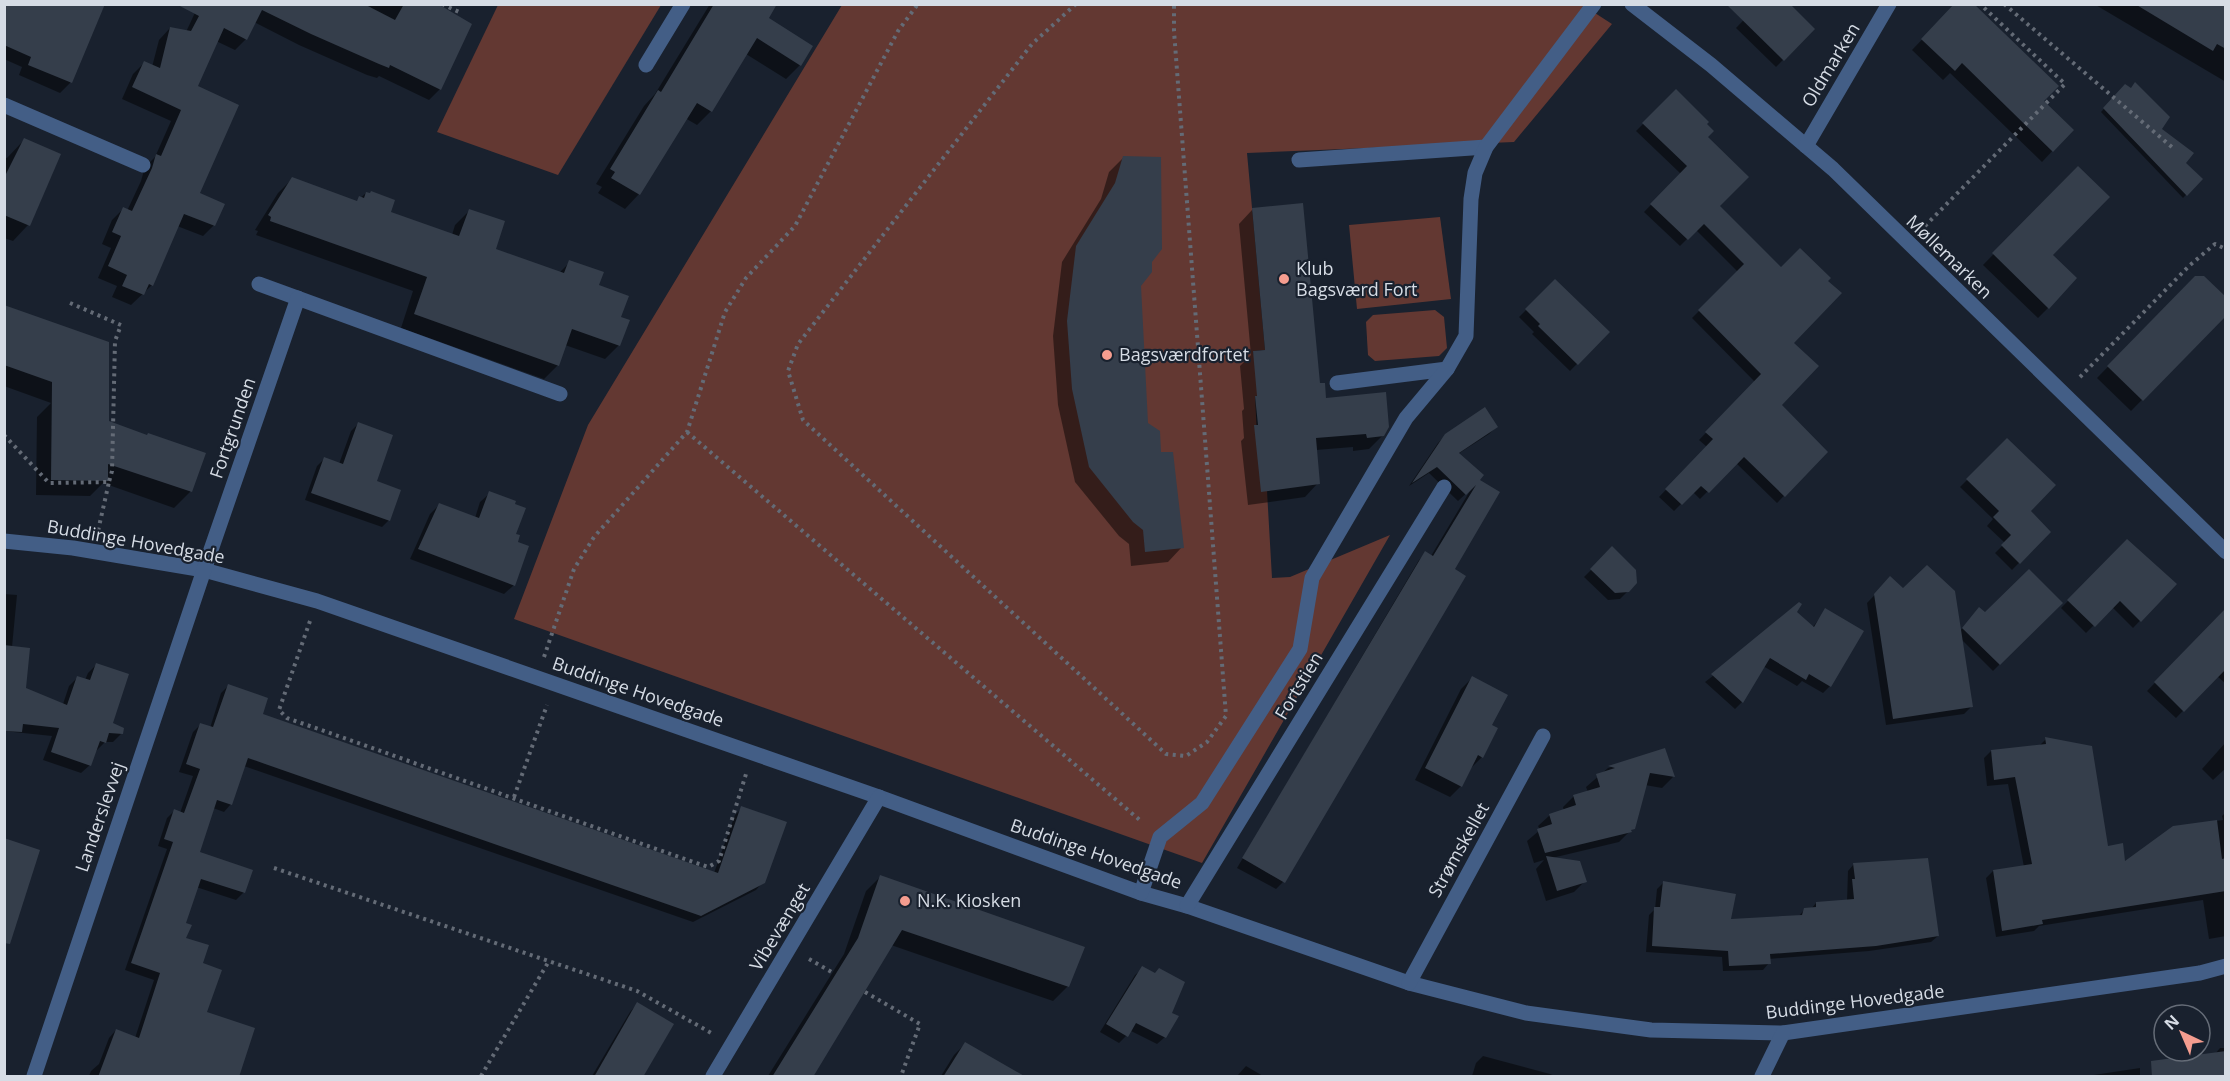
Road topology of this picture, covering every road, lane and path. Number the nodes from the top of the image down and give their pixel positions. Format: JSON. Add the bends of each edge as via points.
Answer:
{"nodes":[{"id":1,"x":442,"y":4,"type":"edge"},
{"id":2,"x":683,"y":4,"type":"edge"},
{"id":3,"x":918,"y":4,"type":"edge"},
{"id":4,"x":1076,"y":4,"type":"edge"},
{"id":5,"x":1174,"y":4,"type":"edge"},
{"id":6,"x":1594,"y":4,"type":"edge"},
{"id":7,"x":1632,"y":4,"type":"edge"},
{"id":8,"x":1889,"y":4,"type":"edge"},
{"id":9,"x":1980,"y":4,"type":"edge"},
{"id":10,"x":2004,"y":4,"type":"edge"},
{"id":11,"x":459,"y":12,"type":"dead end"},
{"id":12,"x":646,"y":65,"type":"dead end"},
{"id":13,"x":4,"y":105,"type":"edge"},
{"id":14,"x":1806,"y":146,"type":"junction"},
{"id":15,"x":1486,"y":147,"type":"junction"},
{"id":16,"x":2173,"y":148,"type":"dead end"},
{"id":17,"x":1299,"y":160,"type":"dead end"},
{"id":18,"x":143,"y":165,"type":"dead end"},
{"id":19,"x":1908,"y":244,"type":"junction"},
{"id":20,"x":2226,"y":249,"type":"edge"},
{"id":21,"x":260,"y":284,"type":"dead end"},
{"id":22,"x":298,"y":298,"type":"junction"},
{"id":23,"x":70,"y":303,"type":"dead end"},
{"id":24,"x":1448,"y":369,"type":"junction"},
{"id":25,"x":1338,"y":383,"type":"dead end"},
{"id":26,"x":561,"y":394,"type":"dead end"},
{"id":27,"x":2062,"y":394,"type":"junction"},
{"id":28,"x":687,"y":432,"type":"junction"},
{"id":29,"x":4,"y":435,"type":"edge"},
{"id":30,"x":109,"y":482,"type":"junction"},
{"id":31,"x":1444,"y":487,"type":"dead end"},
{"id":32,"x":4,"y":541,"type":"edge"},
{"id":33,"x":94,"y":552,"type":"junction"},
{"id":34,"x":2226,"y":552,"type":"edge"},
{"id":35,"x":204,"y":570,"type":"junction"},
{"id":36,"x":317,"y":602,"type":"junction"},
{"id":37,"x":536,"y":678,"type":"junction"},
{"id":38,"x":554,"y":684,"type":"junction"},
{"id":39,"x":1543,"y":736,"type":"dead end"},
{"id":40,"x":753,"y":753,"type":"junction"},
{"id":41,"x":514,"y":797,"type":"junction"},
{"id":42,"x":879,"y":797,"type":"junction"},
{"id":43,"x":1160,"y":837,"type":"junction"},
{"id":44,"x":274,"y":868,"type":"dead end"},
{"id":45,"x":1141,"y":893,"type":"junction"},
{"id":46,"x":1188,"y":906,"type":"junction"},
{"id":47,"x":790,"y":948,"type":"junction"},
{"id":48,"x":549,"y":961,"type":"junction"},
{"id":49,"x":2226,"y":966,"type":"edge"},
{"id":50,"x":2200,"y":973,"type":"junction"},
{"id":51,"x":2226,"y":973,"type":"edge"},
{"id":52,"x":835,"y":974,"type":"dead end"},
{"id":53,"x":1409,"y":983,"type":"junction"},
{"id":54,"x":865,"y":992,"type":"dead end"},
{"id":55,"x":1783,"y":1033,"type":"junction"},
{"id":56,"x":732,"y":1046,"type":"junction"},
{"id":57,"x":34,"y":1077,"type":"edge"},
{"id":58,"x":481,"y":1077,"type":"edge"},
{"id":59,"x":713,"y":1077,"type":"edge"},
{"id":60,"x":901,"y":1077,"type":"edge"},
{"id":61,"x":1762,"y":1077,"type":"edge"}],
"edges":[{"from":1,"to":11,"type":"path"},
{"from":2,"to":12,"type":"street"},
{"from":3,"to":28,"type":"path","via":[[898,31],[795,226],[746,279],[725,312]]},
{"from":4,"to":5,"type":"path","via":[[1032,44],[798,344],[788,371],[802,420],[1166,754],[1186,756],[1207,742],[1226,716]]},
{"from":6,"to":15,"type":"street"},
{"from":7,"to":14,"type":"street","name":"Møllemarken"},
{"from":8,"to":14,"type":"street","name":"Oldmarken"},
{"from":9,"to":19,"type":"path","via":[[2065,84]]},
{"from":10,"to":16,"type":"path"},
{"from":13,"to":18,"type":"street"},
{"from":14,"to":19,"type":"street","name":"Møllemarken"},
{"from":15,"to":17,"type":"street"},
{"from":15,"to":24,"type":"street","via":[[1475,174],[1471,199],[1466,336]]},
{"from":19,"to":27,"type":"street","name":"Møllemarken"},
{"from":20,"to":27,"type":"path","via":[[2214,244],[2190,265]]},
{"from":21,"to":22,"type":"street"},
{"from":22,"to":26,"type":"street"},
{"from":22,"to":35,"type":"street","name":"Fortgrunden"},
{"from":23,"to":30,"type":"path","via":[[121,325],[115,340]]},
{"from":24,"to":25,"type":"street"},
{"from":24,"to":43,"type":"street","via":[[1406,417],[1311,578],[1300,649],[1202,803]]},
{"from":27,"to":34,"type":"street","name":"Møllemarken"},
{"from":28,"to":37,"type":"path","via":[[594,537],[574,569]]},
{"from":28,"to":43,"type":"path"},
{"from":29,"to":30,"type":"path","via":[[49,483]]},
{"from":30,"to":33,"type":"path"},
{"from":31,"to":46,"type":"street","name":"Fortstien"},
{"from":32,"to":33,"type":"street","name":"Buddinge Hovedgade"},
{"from":33,"to":35,"type":"street","name":"Buddinge Hovedgade"},
{"from":35,"to":36,"type":"street","name":"Buddinge Hovedgade"},
{"from":35,"to":57,"type":"street","name":"Landerslevvej"},
{"from":36,"to":37,"type":"street","name":"Buddinge Hovedgade"},
{"from":36,"to":41,"type":"path","via":[[279,710],[287,718]]},
{"from":37,"to":38,"type":"street","name":"Buddinge Hovedgade"},
{"from":38,"to":40,"type":"street","name":"Buddinge Hovedgade"},
{"from":38,"to":41,"type":"path"},
{"from":39,"to":53,"type":"street","name":"Strømskellet"},
{"from":40,"to":41,"type":"path","via":[[719,861],[708,867]]},
{"from":40,"to":42,"type":"street","name":"Buddinge Hovedgade"},
{"from":42,"to":45,"type":"street","name":"Buddinge Hovedgade"},
{"from":42,"to":47,"type":"street","name":"Vibevænget"},
{"from":43,"to":45,"type":"street"},
{"from":44,"to":48,"type":"path"},
{"from":45,"to":46,"type":"street","name":"Buddinge Hovedgade"},
{"from":46,"to":53,"type":"street","name":"Buddinge Hovedgade"},
{"from":47,"to":52,"type":"path"},
{"from":47,"to":56,"type":"street","name":"Vibevænget"},
{"from":48,"to":56,"type":"path","via":[[637,991]]},
{"from":48,"to":58,"type":"path"},
{"from":49,"to":50,"type":"street","name":"Buddinge Hovedgade"},
{"from":50,"to":51,"type":"street","name":"Buddinge Hovedgade"},
{"from":50,"to":55,"type":"street","name":"Buddinge Hovedgade"},
{"from":53,"to":55,"type":"street","name":"Buddinge Hovedgade","via":[[1526,1013],[1651,1030]]},
{"from":54,"to":60,"type":"path","via":[[920,1024]]},
{"from":55,"to":61,"type":"street"},
{"from":56,"to":59,"type":"street","name":"Vibevænget"}]}
